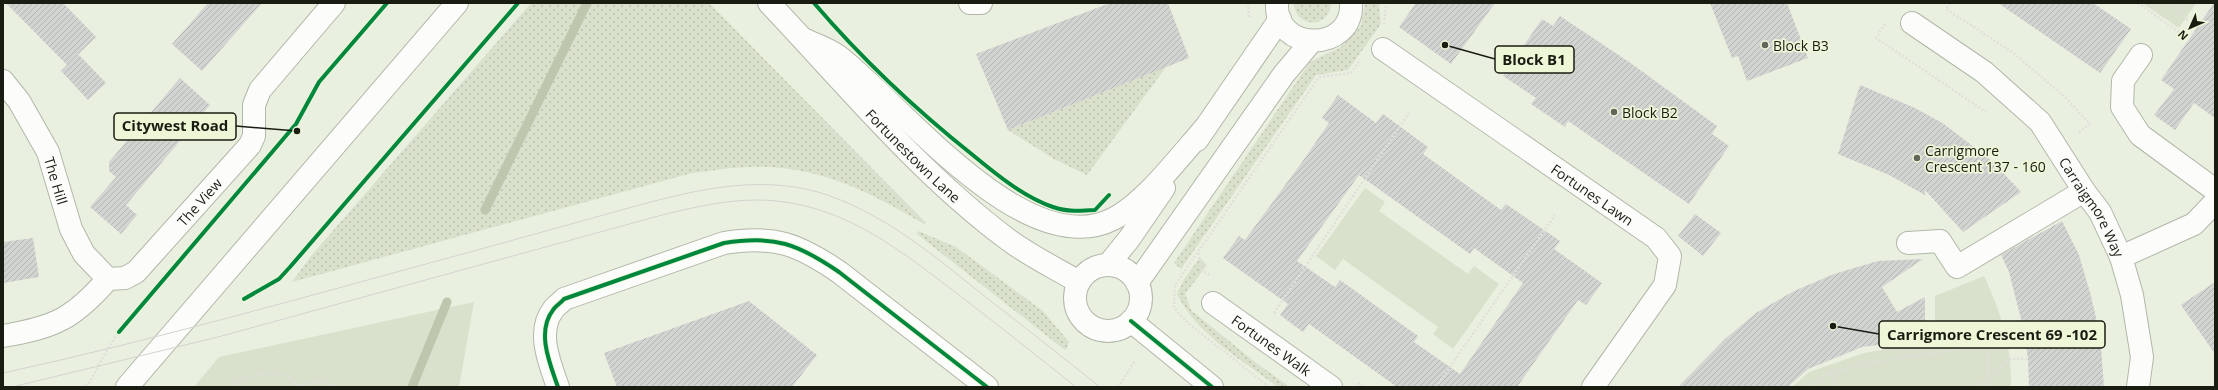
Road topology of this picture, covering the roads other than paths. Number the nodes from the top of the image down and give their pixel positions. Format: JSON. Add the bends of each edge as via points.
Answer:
{"nodes":[{"id":1,"x":334,"y":3,"type":"edge"},
{"id":2,"x":457,"y":3,"type":"edge"},
{"id":3,"x":769,"y":3,"type":"edge"},
{"id":4,"x":970,"y":3,"type":"edge"},
{"id":5,"x":981,"y":3,"type":"edge"},
{"id":6,"x":1351,"y":3,"type":"edge"},
{"id":7,"x":1277,"y":8,"type":"edge"},
{"id":8,"x":1912,"y":22,"type":"dead end"},
{"id":9,"x":803,"y":39,"type":"junction"},
{"id":10,"x":1311,"y":42,"type":"junction"},
{"id":11,"x":1376,"y":44,"type":"road end"},
{"id":12,"x":2141,"y":55,"type":"dead end"},
{"id":13,"x":3,"y":81,"type":"edge"},
{"id":14,"x":1205,"y":128,"type":"junction"},
{"id":15,"x":2215,"y":190,"type":"edge"},
{"id":16,"x":2084,"y":191,"type":"junction"},
{"id":17,"x":2215,"y":202,"type":"edge"},
{"id":18,"x":1908,"y":243,"type":"dead end"},
{"id":19,"x":2121,"y":257,"type":"junction"},
{"id":20,"x":1108,"y":265,"type":"junction"},
{"id":21,"x":108,"y":279,"type":"junction"},
{"id":22,"x":1079,"y":282,"type":"junction"},
{"id":23,"x":1136,"y":282,"type":"junction"},
{"id":24,"x":1213,"y":302,"type":"dead end"},
{"id":25,"x":1130,"y":321,"type":"junction"},
{"id":26,"x":3,"y":336,"type":"edge"},
{"id":27,"x":127,"y":387,"type":"edge"},
{"id":28,"x":558,"y":387,"type":"edge"},
{"id":29,"x":986,"y":387,"type":"edge"},
{"id":30,"x":1212,"y":387,"type":"edge"},
{"id":31,"x":1331,"y":387,"type":"edge"},
{"id":32,"x":1593,"y":387,"type":"edge"},
{"id":33,"x":2138,"y":387,"type":"edge"}],
"edges":[{"from":1,"to":21,"type":"street","name":"The View","via":[[260,90],[254,105],[254,136],[250,145],[136,272],[124,278]]},
{"from":2,"to":27,"type":"street"},
{"from":3,"to":9,"type":"street","name":"Fortunestown Lane"},
{"from":4,"to":5,"type":"street"},
{"from":6,"to":10,"type":"street","via":[[1349,17],[1335,36]]},
{"from":7,"to":10,"type":"street","via":[[1285,28],[1293,35]]},
{"from":7,"to":14,"type":"street"},
{"from":8,"to":16,"type":"street","name":"Carraigmore Way","via":[[1984,72],[2040,122]]},
{"from":9,"to":14,"type":"street","via":[[837,55],[969,175],[999,198],[1057,225],[1089,228],[1123,213],[1156,182]]},
{"from":9,"to":22,"type":"street","name":"Fortunestown Lane","via":[[902,144],[958,198],[1006,239]]},
{"from":10,"to":23,"type":"street","via":[[1284,74]]},
{"from":11,"to":32,"type":"street","name":"Fortunes Lawn","via":[[1656,238],[1670,256],[1665,285]]},
{"from":12,"to":15,"type":"street","via":[[2123,82],[2122,107],[2140,135]]},
{"from":13,"to":21,"type":"street","name":"The Hill","via":[[19,101],[48,152],[71,229],[84,254]]},
{"from":14,"to":20,"type":"street","via":[[1129,239]]},
{"from":16,"to":18,"type":"street","via":[[1958,266],[1940,241]]},
{"from":16,"to":19,"type":"street","name":"Carraigmore Way","via":[[2100,212]]},
{"from":17,"to":19,"type":"street","via":[[2194,224]]},
{"from":19,"to":33,"type":"street","name":"Carraigmore Way","via":[[2132,295],[2142,357]]},
{"from":20,"to":22,"type":"street","via":[[1091,269]]},
{"from":20,"to":23,"type":"street","via":[[1125,270]]},
{"from":21,"to":26,"type":"street","via":[[80,309],[55,324]]},
{"from":22,"to":25,"type":"street","via":[[1075,302],[1084,320],[1102,330],[1122,327]]},
{"from":23,"to":25,"type":"street","via":[[1140,292],[1140,303],[1137,313]]},
{"from":24,"to":31,"type":"street","name":"Fortunes Walk"},
{"from":25,"to":30,"type":"street"},
{"from":28,"to":29,"type":"street","via":[[548,362],[545,341],[548,319],[553,309],[564,299],[724,243],[747,239],[780,242],[795,246],[816,257],[839,272]]}]}
